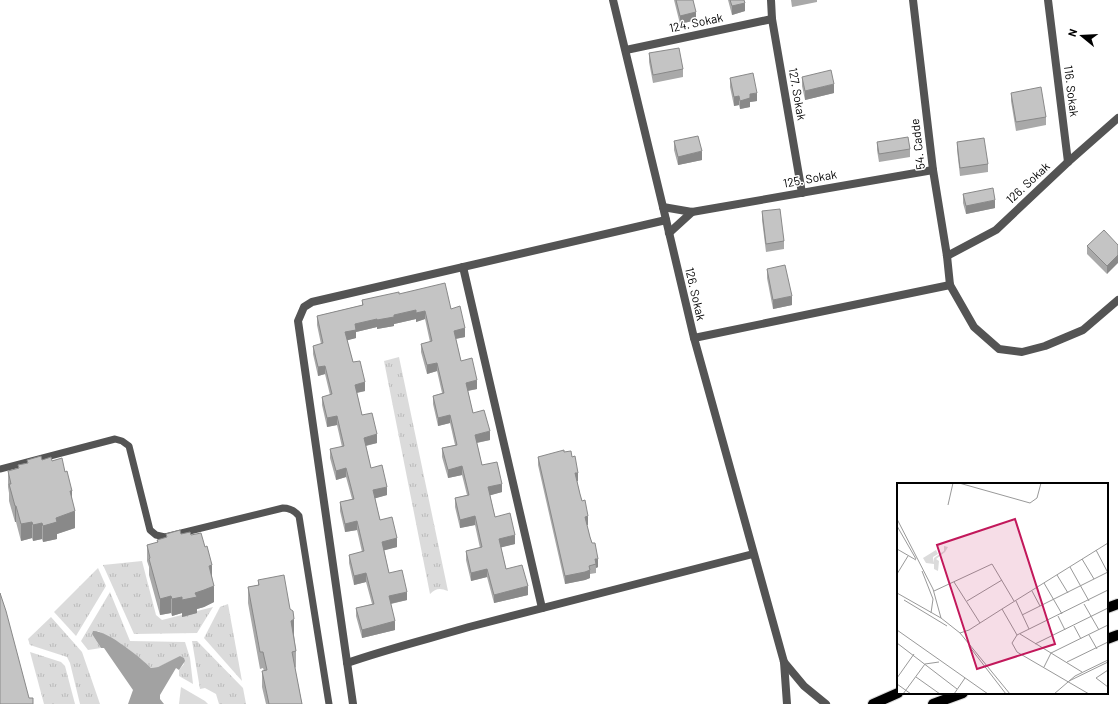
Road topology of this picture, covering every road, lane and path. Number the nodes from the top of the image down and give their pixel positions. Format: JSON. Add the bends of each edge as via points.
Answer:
{"nodes":[{"id":1,"x":613,"y":0,"type":"edge"},
{"id":2,"x":771,"y":0,"type":"edge"},
{"id":3,"x":913,"y":0,"type":"edge"},
{"id":4,"x":1048,"y":0,"type":"edge"},
{"id":5,"x":772,"y":19,"type":"junction"},
{"id":6,"x":626,"y":50,"type":"junction"},
{"id":7,"x":1118,"y":118,"type":"edge"},
{"id":8,"x":1068,"y":162,"type":"junction"},
{"id":9,"x":933,"y":170,"type":"junction"},
{"id":10,"x":802,"y":193,"type":"junction"},
{"id":11,"x":663,"y":207,"type":"junction"},
{"id":12,"x":692,"y":212,"type":"junction"},
{"id":13,"x":666,"y":220,"type":"junction"},
{"id":14,"x":669,"y":233,"type":"junction"},
{"id":15,"x":947,"y":256,"type":"junction"},
{"id":16,"x":463,"y":267,"type":"junction"},
{"id":17,"x":950,"y":285,"type":"junction"},
{"id":18,"x":1118,"y":300,"type":"edge"},
{"id":19,"x":694,"y":338,"type":"junction"},
{"id":20,"x":0,"y":469,"type":"edge"},
{"id":21,"x":754,"y":554,"type":"junction"},
{"id":22,"x":1118,"y":604,"type":"edge"},
{"id":23,"x":542,"y":608,"type":"junction"},
{"id":24,"x":1108,"y":608,"type":"edge"},
{"id":25,"x":1118,"y":635,"type":"edge"},
{"id":26,"x":1108,"y":639,"type":"edge"},
{"id":27,"x":784,"y":662,"type":"junction"},
{"id":28,"x":347,"y":663,"type":"junction"},
{"id":29,"x":897,"y":693,"type":"edge"},
{"id":30,"x":960,"y":694,"type":"edge"},
{"id":31,"x":329,"y":704,"type":"edge"},
{"id":32,"x":352,"y":704,"type":"edge"},
{"id":33,"x":787,"y":704,"type":"edge"},
{"id":34,"x":826,"y":704,"type":"edge"},
{"id":35,"x":873,"y":704,"type":"edge"},
{"id":36,"x":933,"y":704,"type":"edge"}],
"edges":[{"from":1,"to":6,"type":"street","name":"126. Sokak"},
{"from":2,"to":5,"type":"street","name":"127. Sokak"},
{"from":3,"to":9,"type":"street","name":"54. Cadde"},
{"from":4,"to":8,"type":"street","name":"116. Sokak"},
{"from":5,"to":6,"type":"street","name":"124. Sokak"},
{"from":5,"to":10,"type":"street","name":"127. Sokak"},
{"from":6,"to":11,"type":"street","name":"126. Sokak"},
{"from":7,"to":8,"type":"street","name":"126. Sokak"},
{"from":8,"to":15,"type":"street","name":"126. Sokak","via":[[996,230]]},
{"from":9,"to":10,"type":"street","name":"125. Sokak"},
{"from":9,"to":15,"type":"street","name":"54. Cadde"},
{"from":10,"to":12,"type":"street","name":"125. Sokak"},
{"from":11,"to":12,"type":"street","name":"125. Sokak"},
{"from":11,"to":13,"type":"street","name":"126. Sokak"},
{"from":12,"to":14,"type":"street"},
{"from":13,"to":14,"type":"street","name":"126. Sokak"},
{"from":13,"to":16,"type":"street"},
{"from":14,"to":19,"type":"street","name":"126. Sokak"},
{"from":15,"to":17,"type":"street","name":"54. Cadde"},
{"from":16,"to":23,"type":"street"},
{"from":16,"to":28,"type":"street","via":[[312,302],[304,307],[298,321]]},
{"from":17,"to":18,"type":"street","via":[[974,327],[999,349],[1022,352],[1045,346],[1083,330]]},
{"from":17,"to":19,"type":"street","name":"126. Sokak"},
{"from":19,"to":21,"type":"street"},
{"from":20,"to":31,"type":"lane","via":[[115,439],[129,446],[150,530],[156,535],[165,537],[283,508],[296,512],[299,516]]},
{"from":21,"to":23,"type":"street"},
{"from":21,"to":27,"type":"street"},
{"from":22,"to":24,"type":"main road"},
{"from":23,"to":28,"type":"street","via":[[382,651]]},
{"from":25,"to":26,"type":"main road"},
{"from":27,"to":33,"type":"street"},
{"from":27,"to":34,"type":"street","via":[[804,686]]},
{"from":28,"to":32,"type":"street"},
{"from":29,"to":35,"type":"main road"},
{"from":30,"to":36,"type":"main road"}]}
